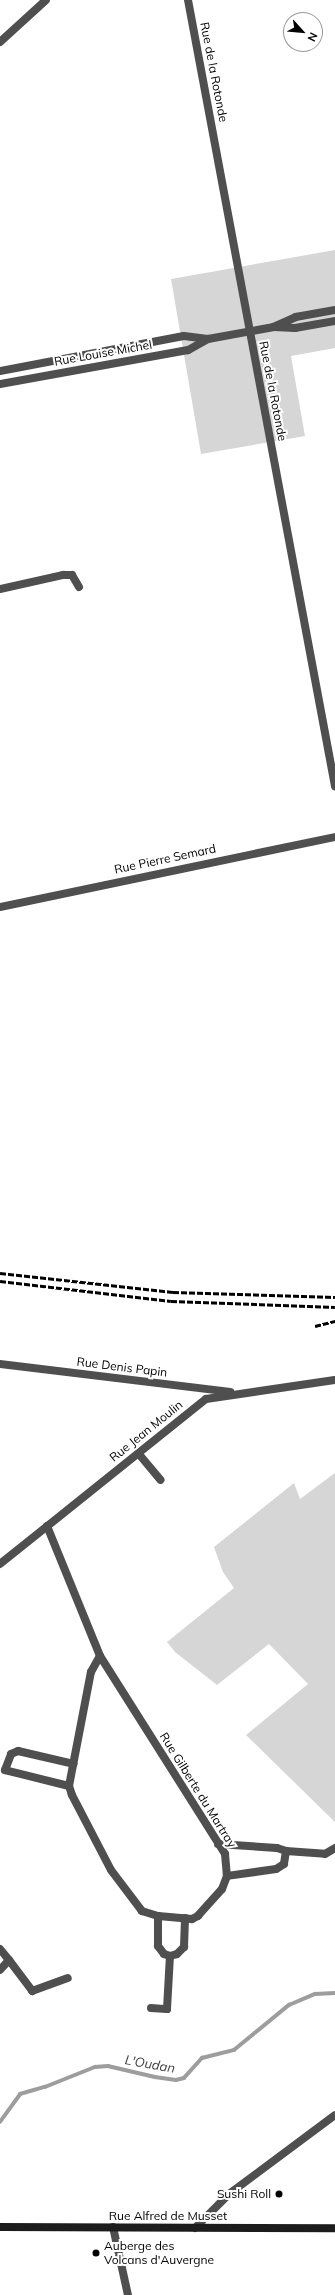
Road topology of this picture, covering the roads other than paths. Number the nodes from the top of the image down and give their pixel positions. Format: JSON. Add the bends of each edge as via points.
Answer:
{"nodes":[{"id":1,"x":46,"y":0,"type":"edge"},
{"id":2,"x":188,"y":0,"type":"edge"},
{"id":3,"x":0,"y":42,"type":"edge"},
{"id":4,"x":335,"y":310,"type":"edge"},
{"id":5,"x":335,"y":321,"type":"edge"},
{"id":6,"x":274,"y":328,"type":"junction"},
{"id":7,"x":250,"y":331,"type":"junction"},
{"id":8,"x":208,"y":339,"type":"junction"},
{"id":9,"x":0,"y":370,"type":"edge"},
{"id":10,"x":0,"y":384,"type":"edge"},
{"id":11,"x":79,"y":587,"type":"dead end"},
{"id":12,"x":0,"y":589,"type":"edge"},
{"id":13,"x":335,"y":786,"type":"edge"},
{"id":14,"x":335,"y":837,"type":"edge"},
{"id":15,"x":0,"y":907,"type":"edge"},
{"id":16,"x":0,"y":1364,"type":"edge"},
{"id":17,"x":335,"y":1380,"type":"edge"},
{"id":18,"x":241,"y":1394,"type":"junction"},
{"id":19,"x":138,"y":1453,"type":"junction"},
{"id":20,"x":161,"y":1480,"type":"dead end"},
{"id":21,"x":47,"y":1526,"type":"junction"},
{"id":22,"x":0,"y":1564,"type":"edge"},
{"id":23,"x":100,"y":1656,"type":"junction"},
{"id":24,"x":74,"y":1764,"type":"junction"},
{"id":25,"x":3,"y":1769,"type":"edge"},
{"id":26,"x":69,"y":1786,"type":"junction"},
{"id":27,"x":218,"y":1844,"type":"junction"},
{"id":28,"x":335,"y":1848,"type":"edge"},
{"id":29,"x":286,"y":1851,"type":"junction"},
{"id":30,"x":227,"y":1876,"type":"junction"},
{"id":31,"x":158,"y":1916,"type":"junction"},
{"id":32,"x":185,"y":1918,"type":"junction"},
{"id":33,"x":0,"y":1949,"type":"edge"},
{"id":34,"x":170,"y":1956,"type":"junction"},
{"id":35,"x":9,"y":1960,"type":"junction"},
{"id":36,"x":0,"y":1970,"type":"edge"},
{"id":37,"x":68,"y":1978,"type":"dead end"},
{"id":38,"x":151,"y":2008,"type":"dead end"},
{"id":39,"x":335,"y":2115,"type":"edge"},
{"id":40,"x":0,"y":2227,"type":"edge"},
{"id":41,"x":113,"y":2227,"type":"junction"},
{"id":42,"x":195,"y":2228,"type":"junction"},
{"id":43,"x":335,"y":2228,"type":"edge"},
{"id":44,"x":128,"y":2295,"type":"edge"}],
"edges":[{"from":1,"to":3,"type":"street"},
{"from":2,"to":7,"type":"street","name":"Rue de la Rotonde"},
{"from":4,"to":6,"type":"street","name":"Rue Louise Michel","via":[[296,317]]},
{"from":5,"to":6,"type":"street","name":"Rue Louise Michel","via":[[296,328]]},
{"from":6,"to":7,"type":"street","name":"Rue Louise Michel"},
{"from":7,"to":8,"type":"street","name":"Rue Louise Michel"},
{"from":7,"to":13,"type":"street","name":"Rue de la Rotonde"},
{"from":8,"to":9,"type":"street","name":"Rue Louise Michel","via":[[184,336]]},
{"from":8,"to":10,"type":"street","name":"Rue Louise Michel","via":[[188,350]]},
{"from":11,"to":12,"type":"street","via":[[72,575],[63,575]]},
{"from":14,"to":15,"type":"street","name":"Rue Pierre Semard"},
{"from":16,"to":18,"type":"street","name":"Rue Denis Papin"},
{"from":17,"to":18,"type":"street","name":"Rue Jean Moulin"},
{"from":18,"to":19,"type":"street","name":"Rue Jean Moulin","via":[[206,1399]]},
{"from":19,"to":20,"type":"street"},
{"from":19,"to":21,"type":"street","name":"Rue Jean Moulin"},
{"from":21,"to":22,"type":"street","name":"Rue Jean Moulin"},
{"from":21,"to":23,"type":"street","name":"Rue Gilberte du Martray"},
{"from":23,"to":24,"type":"street","via":[[91,1672]]},
{"from":23,"to":27,"type":"street","name":"Rue Gilberte du Martray"},
{"from":24,"to":25,"type":"street","via":[[18,1751],[11,1754]]},
{"from":24,"to":26,"type":"street"},
{"from":25,"to":26,"type":"street"},
{"from":26,"to":31,"type":"street","via":[[111,1870],[142,1910]]},
{"from":27,"to":29,"type":"street","via":[[277,1848]]},
{"from":27,"to":30,"type":"street","name":"Rue Gilberte du Martray","via":[[225,1854]]},
{"from":28,"to":29,"type":"street","via":[[325,1854]]},
{"from":29,"to":30,"type":"street","via":[[284,1864],[276,1869]]},
{"from":30,"to":32,"type":"street","via":[[222,1889],[198,1916]]},
{"from":31,"to":32,"type":"street"},
{"from":31,"to":34,"type":"street","via":[[158,1946],[164,1954]]},
{"from":32,"to":34,"type":"street","via":[[184,1947],[177,1954]]},
{"from":33,"to":35,"type":"street"},
{"from":34,"to":38,"type":"street","via":[[167,2008]]},
{"from":35,"to":36,"type":"street"},
{"from":35,"to":37,"type":"street","via":[[32,1991]]},
{"from":39,"to":42,"type":"street","via":[[229,2194]]},
{"from":40,"to":41,"type":"main road","name":"Rue Alfred de Musset"},
{"from":41,"to":42,"type":"main road","name":"Rue Alfred de Musset"},
{"from":41,"to":44,"type":"street"},
{"from":42,"to":43,"type":"main road","name":"Rue Alfred de Musset"}]}
